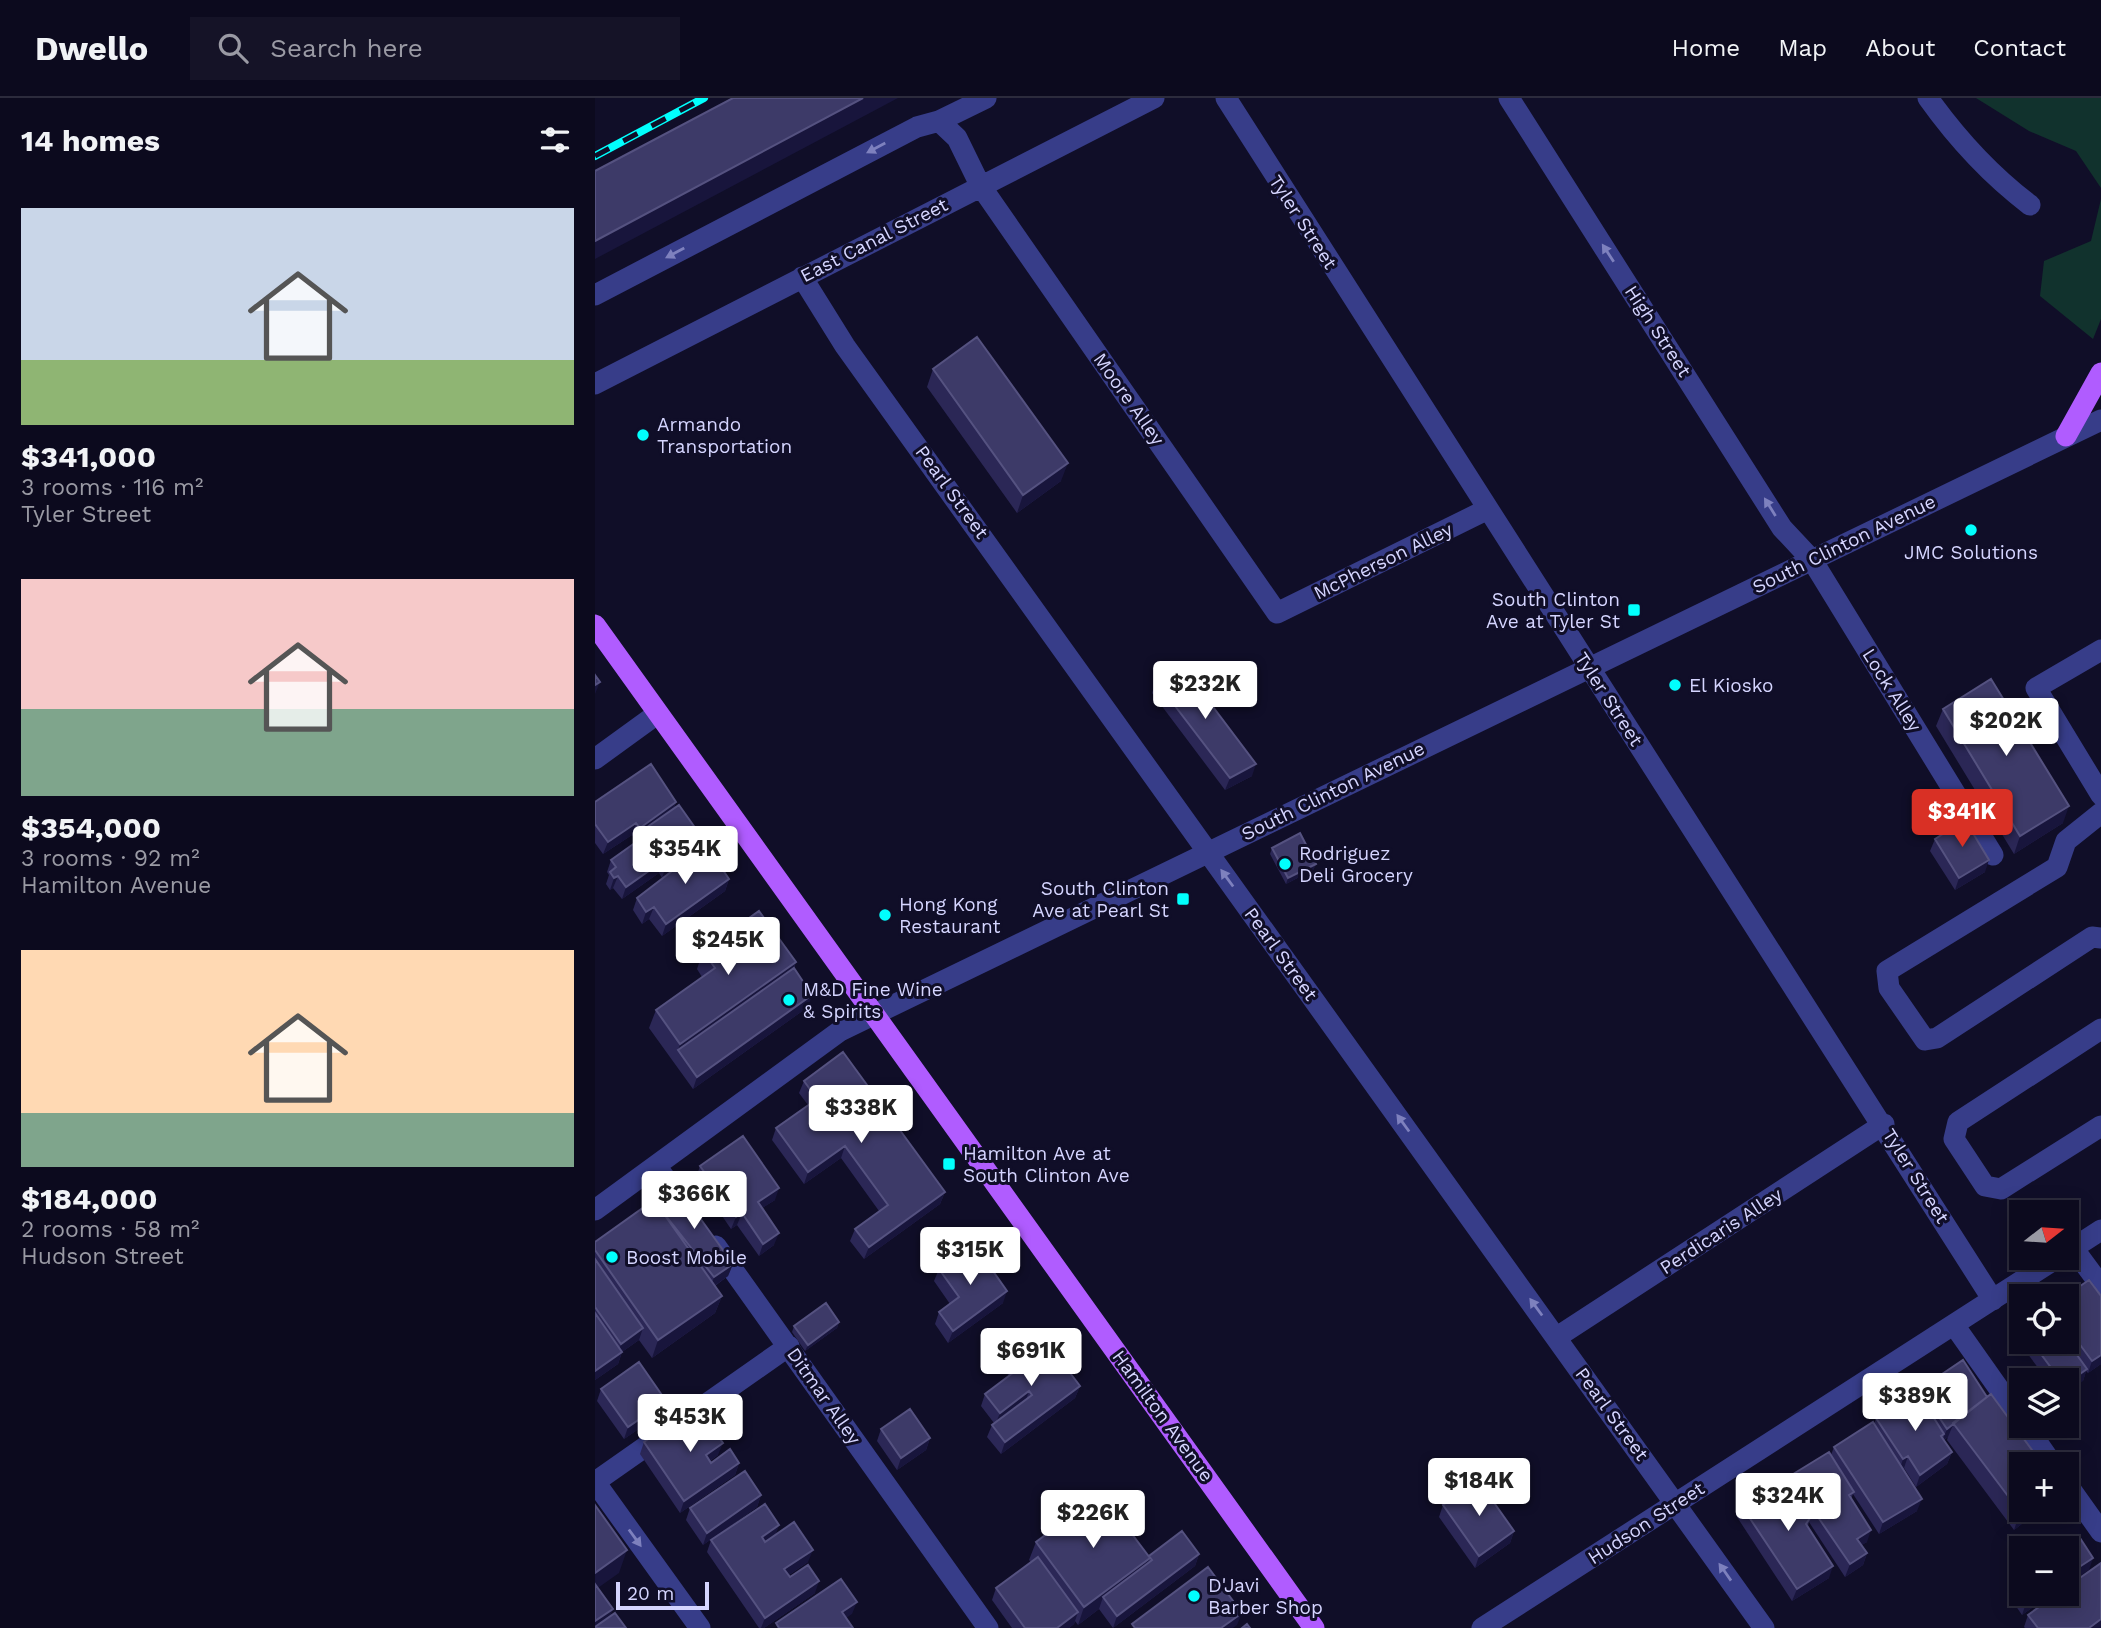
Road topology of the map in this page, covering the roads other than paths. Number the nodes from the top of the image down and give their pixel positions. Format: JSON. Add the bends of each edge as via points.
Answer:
{"nodes":[{"id":1,"x":986,"y":98,"type":"edge"},
{"id":2,"x":1154,"y":98,"type":"edge"},
{"id":3,"x":1226,"y":98,"type":"edge"},
{"id":4,"x":1509,"y":98,"type":"edge"},
{"id":5,"x":1928,"y":98,"type":"edge"},
{"id":6,"x":1130,"y":103,"type":"edge"},
{"id":7,"x":939,"y":121,"type":"junction"},
{"id":8,"x":980,"y":185,"type":"junction"},
{"id":9,"x":2030,"y":205,"type":"dead end"},
{"id":10,"x":802,"y":277,"type":"junction"},
{"id":11,"x":595,"y":295,"type":"edge"},
{"id":12,"x":2101,"y":373,"type":"edge"},
{"id":13,"x":595,"y":382,"type":"edge"},
{"id":14,"x":2101,"y":420,"type":"edge"},
{"id":15,"x":2066,"y":436,"type":"junction"},
{"id":16,"x":1488,"y":509,"type":"junction"},
{"id":17,"x":1812,"y":560,"type":"junction"},
{"id":18,"x":1277,"y":613,"type":"joint"},
{"id":19,"x":595,"y":625,"type":"edge"},
{"id":20,"x":2101,"y":650,"type":"edge"},
{"id":21,"x":1588,"y":668,"type":"junction"},
{"id":22,"x":657,"y":714,"type":"junction"},
{"id":23,"x":595,"y":759,"type":"edge"},
{"id":24,"x":2101,"y":795,"type":"edge"},
{"id":25,"x":2101,"y":813,"type":"edge"},
{"id":26,"x":1208,"y":852,"type":"junction"},
{"id":27,"x":1993,"y":855,"type":"dead end"},
{"id":28,"x":2101,"y":938,"type":"edge"},
{"id":29,"x":876,"y":1014,"type":"junction"},
{"id":30,"x":2101,"y":1028,"type":"edge"},
{"id":31,"x":1884,"y":1124,"type":"junction"},
{"id":32,"x":2101,"y":1126,"type":"edge"},
{"id":33,"x":656,"y":1166,"type":"junction"},
{"id":34,"x":595,"y":1210,"type":"edge"},
{"id":35,"x":2101,"y":1230,"type":"edge"},
{"id":36,"x":2079,"y":1244,"type":"edge"},
{"id":37,"x":2079,"y":1265,"type":"edge"},
{"id":38,"x":2040,"y":1270,"type":"edge"},
{"id":39,"x":2101,"y":1286,"type":"edge"},
{"id":40,"x":1993,"y":1300,"type":"junction"},
{"id":41,"x":1954,"y":1325,"type":"junction"},
{"id":42,"x":1557,"y":1338,"type":"junction"},
{"id":43,"x":789,"y":1346,"type":"junction"},
{"id":44,"x":2009,"y":1403,"type":"edge"},
{"id":45,"x":595,"y":1482,"type":"edge"},
{"id":46,"x":2079,"y":1501,"type":"edge"},
{"id":47,"x":1677,"y":1503,"type":"junction"},
{"id":48,"x":2101,"y":1532,"type":"edge"},
{"id":49,"x":699,"y":1628,"type":"edge"},
{"id":50,"x":988,"y":1628,"type":"edge"},
{"id":51,"x":1314,"y":1628,"type":"edge"},
{"id":52,"x":1482,"y":1628,"type":"edge"},
{"id":53,"x":1764,"y":1628,"type":"edge"}],
"edges":[{"from":1,"to":7,"type":"street"},
{"from":2,"to":6,"type":"street","name":"East Canal Street"},
{"from":3,"to":16,"type":"street","name":"Tyler Street"},
{"from":17,"to":4,"type":"street","name":"High Street","one_way":true,"via":[[1783,528]]},
{"from":5,"to":9,"type":"street","via":[[1967,150]]},
{"from":6,"to":8,"type":"street","name":"East Canal Street"},
{"from":7,"to":8,"type":"street","name":"Moore Alley","via":[[957,138]]},
{"from":7,"to":11,"type":"street","one_way":true,"via":[[917,127]]},
{"from":8,"to":10,"type":"street","name":"East Canal Street"},
{"from":8,"to":18,"type":"street","name":"Moore Alley"},
{"from":10,"to":13,"type":"street","name":"East Canal Street"},
{"from":10,"to":26,"type":"street","name":"Pearl Street","via":[[845,346]]},
{"from":12,"to":15,"type":"main road"},
{"from":14,"to":15,"type":"street","name":"South Clinton Avenue"},
{"from":15,"to":17,"type":"street","name":"South Clinton Avenue"},
{"from":16,"to":18,"type":"street","name":"McPherson Alley"},
{"from":16,"to":21,"type":"street","name":"Tyler Street"},
{"from":17,"to":21,"type":"street","name":"South Clinton Avenue"},
{"from":17,"to":27,"type":"street","name":"Lock Alley"},
{"from":19,"to":22,"type":"main road","name":"Hamilton Avenue"},
{"from":20,"to":24,"type":"street","via":[[2036,688]]},
{"from":21,"to":26,"type":"street","name":"South Clinton Avenue"},
{"from":21,"to":31,"type":"street","name":"Tyler Street"},
{"from":22,"to":23,"type":"street"},
{"from":22,"to":29,"type":"main road","name":"Hamilton Avenue"},
{"from":25,"to":28,"type":"street","via":[[2066,841],[2057,867],[1887,971],[1889,988],[1925,1040],[1937,1038],[2092,937]]},
{"from":26,"to":29,"type":"street","name":"South Clinton Avenue"},
{"from":42,"to":26,"type":"street","name":"Pearl Street","one_way":true},
{"from":29,"to":33,"type":"street","name":"South Clinton Avenue","via":[[837,1033]]},
{"from":29,"to":51,"type":"main road","name":"Hamilton Avenue"},
{"from":30,"to":32,"type":"street","via":[[1958,1122],[1954,1139],[1985,1186],[2001,1189]]},
{"from":31,"to":40,"type":"street","name":"Tyler Street"},
{"from":31,"to":42,"type":"street","name":"Perdicaris Alley"},
{"from":33,"to":34,"type":"street","name":"South Clinton Avenue"},
{"from":33,"to":43,"type":"street","name":"Ditmar Alley"},
{"from":35,"to":36,"type":"street","name":"Hudson Street"},
{"from":37,"to":39,"type":"street"},
{"from":38,"to":40,"type":"street","name":"Hudson Street"},
{"from":40,"to":41,"type":"street","name":"Hudson Street"},
{"from":41,"to":44,"type":"street"},
{"from":41,"to":47,"type":"street","name":"Hudson Street"},
{"from":42,"to":47,"type":"street","name":"Pearl Street"},
{"from":43,"to":45,"type":"street"},
{"from":43,"to":50,"type":"street","name":"Ditmar Alley"},
{"from":45,"to":49,"type":"street","one_way":true},
{"from":46,"to":48,"type":"street"},
{"from":47,"to":52,"type":"street","name":"Hudson Street"},
{"from":53,"to":47,"type":"street","name":"Pearl Street","one_way":true}]}
